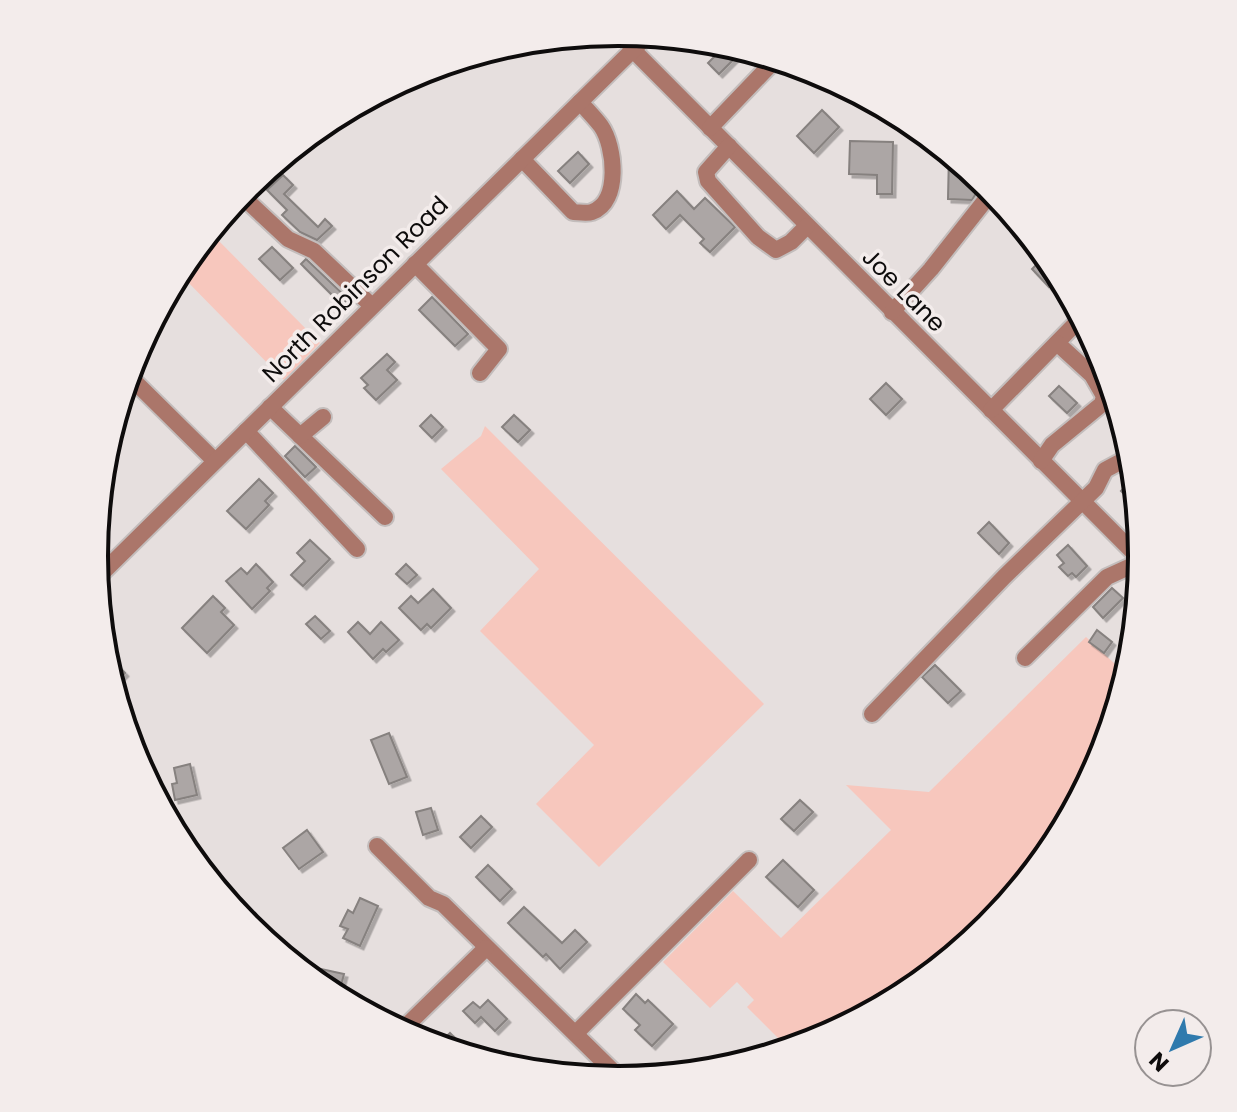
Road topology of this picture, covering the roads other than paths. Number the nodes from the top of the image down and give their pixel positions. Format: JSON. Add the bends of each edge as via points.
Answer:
{"nodes":[{"id":1,"x":631,"y":46,"type":"edge"},
{"id":2,"x":636,"y":47,"type":"edge"},
{"id":3,"x":633,"y":50,"type":"junction"},
{"id":4,"x":767,"y":68,"type":"edge"},
{"id":5,"x":580,"y":102,"type":"junction"},
{"id":6,"x":710,"y":128,"type":"junction"},
{"id":7,"x":729,"y":146,"type":"junction"},
{"id":8,"x":522,"y":159,"type":"junction"},
{"id":9,"x":985,"y":201,"type":"edge"},
{"id":10,"x":250,"y":204,"type":"edge"},
{"id":11,"x":807,"y":226,"type":"junction"},
{"id":12,"x":415,"y":264,"type":"junction"},
{"id":13,"x":372,"y":306,"type":"junction"},
{"id":14,"x":892,"y":312,"type":"junction"},
{"id":15,"x":1074,"y":326,"type":"edge"},
{"id":16,"x":1057,"y":343,"type":"junction"},
{"id":17,"x":480,"y":373,"type":"dead end"},
{"id":18,"x":138,"y":385,"type":"edge"},
{"id":19,"x":1100,"y":389,"type":"edge"},
{"id":20,"x":1103,"y":399,"type":"edge"},
{"id":21,"x":270,"y":407,"type":"junction"},
{"id":22,"x":991,"y":410,"type":"junction"},
{"id":23,"x":323,"y":417,"type":"dead end"},
{"id":24,"x":246,"y":431,"type":"junction"},
{"id":25,"x":300,"y":436,"type":"junction"},
{"id":26,"x":215,"y":461,"type":"junction"},
{"id":27,"x":1041,"y":461,"type":"junction"},
{"id":28,"x":1120,"y":462,"type":"edge"},
{"id":29,"x":1081,"y":500,"type":"junction"},
{"id":30,"x":385,"y":517,"type":"dead end"},
{"id":31,"x":1128,"y":547,"type":"edge"},
{"id":32,"x":357,"y":549,"type":"dead end"},
{"id":33,"x":109,"y":566,"type":"edge"},
{"id":34,"x":1128,"y":568,"type":"edge"},
{"id":35,"x":1025,"y":658,"type":"dead end"},
{"id":36,"x":872,"y":714,"type":"dead end"},
{"id":37,"x":377,"y":846,"type":"dead end"},
{"id":38,"x":749,"y":860,"type":"dead end"},
{"id":39,"x":486,"y":948,"type":"junction"},
{"id":40,"x":411,"y":1021,"type":"edge"},
{"id":41,"x":576,"y":1033,"type":"junction"},
{"id":42,"x":608,"y":1066,"type":"edge"}],
"edges":[{"from":1,"to":3,"type":"street","name":"Joe Lane"},
{"from":2,"to":3,"type":"street","name":"North Robinson Road"},
{"from":3,"to":5,"type":"street","name":"North Robinson Road"},
{"from":3,"to":6,"type":"street","name":"Joe Lane"},
{"from":4,"to":6,"type":"street"},
{"from":5,"to":8,"type":"street","name":"North Robinson Road"},
{"from":5,"to":8,"type":"street","via":[[603,128],[611,155],[613,186],[601,205],[591,213],[573,212]]},
{"from":6,"to":7,"type":"street","name":"Joe Lane"},
{"from":7,"to":11,"type":"street","name":"Joe Lane"},
{"from":7,"to":11,"type":"street","via":[[706,172],[708,181],[752,231],[776,250]]},
{"from":8,"to":12,"type":"street","name":"North Robinson Road"},
{"from":9,"to":14,"type":"street"},
{"from":10,"to":13,"type":"street","via":[[288,239],[314,251]]},
{"from":11,"to":14,"type":"street","name":"Joe Lane"},
{"from":12,"to":13,"type":"street","name":"North Robinson Road"},
{"from":12,"to":17,"type":"street","via":[[499,349]]},
{"from":13,"to":21,"type":"street","name":"North Robinson Road"},
{"from":14,"to":22,"type":"street","name":"Joe Lane"},
{"from":15,"to":16,"type":"street"},
{"from":16,"to":19,"type":"street"},
{"from":16,"to":22,"type":"street"},
{"from":18,"to":26,"type":"street"},
{"from":20,"to":27,"type":"street"},
{"from":21,"to":24,"type":"street","name":"North Robinson Road"},
{"from":21,"to":25,"type":"street"},
{"from":22,"to":27,"type":"street","name":"Joe Lane"},
{"from":23,"to":25,"type":"street"},
{"from":24,"to":26,"type":"street","name":"North Robinson Road"},
{"from":24,"to":32,"type":"street"},
{"from":25,"to":30,"type":"street"},
{"from":26,"to":33,"type":"street","name":"North Robinson Road"},
{"from":27,"to":29,"type":"street","name":"Joe Lane"},
{"from":28,"to":29,"type":"street","via":[[1105,470],[1096,488]]},
{"from":29,"to":31,"type":"street","name":"Joe Lane"},
{"from":29,"to":36,"type":"street"},
{"from":34,"to":35,"type":"street","via":[[1107,577]]},
{"from":37,"to":39,"type":"street"},
{"from":38,"to":41,"type":"street"},
{"from":39,"to":40,"type":"street"},
{"from":39,"to":41,"type":"street"},
{"from":41,"to":42,"type":"street"}]}
